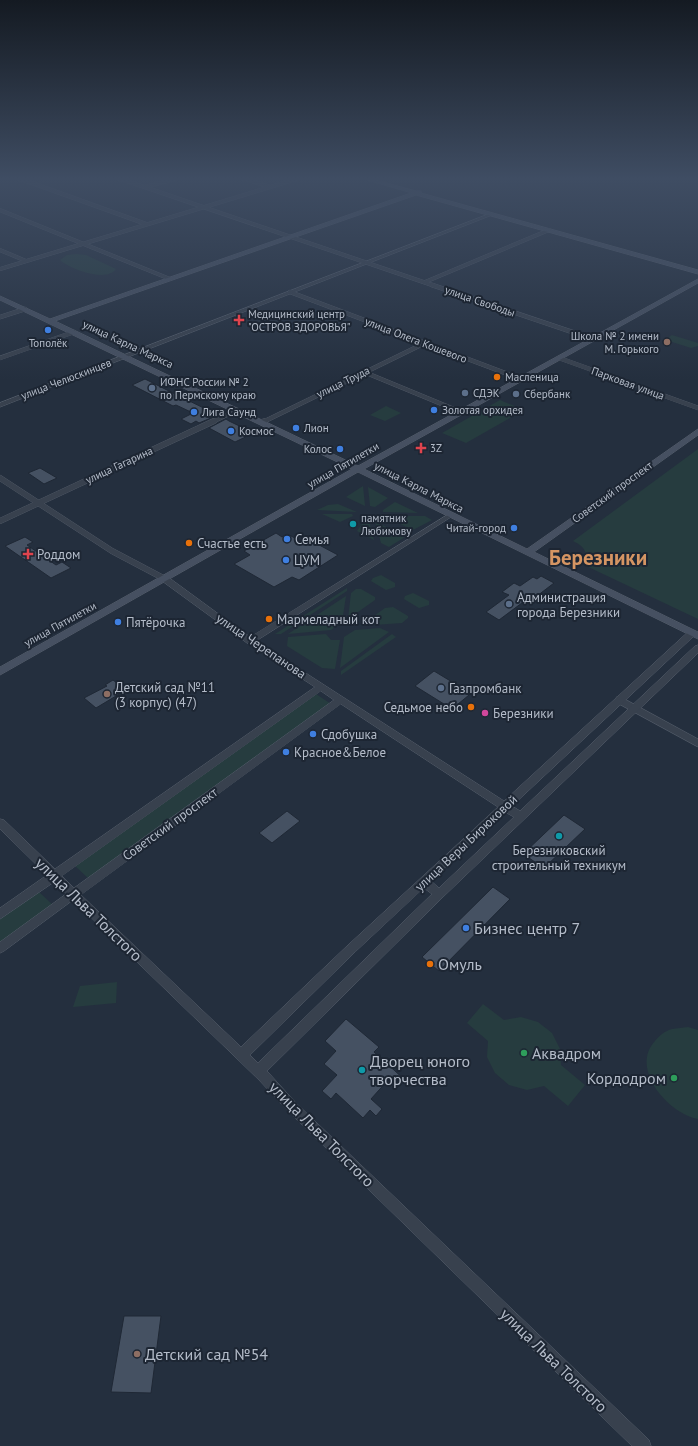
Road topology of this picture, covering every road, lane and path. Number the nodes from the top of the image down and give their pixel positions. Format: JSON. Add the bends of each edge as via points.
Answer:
{"nodes":[{"id":1,"x":75,"y":245,"type":"edge"},
{"id":2,"x":89,"y":245,"type":"edge"},
{"id":3,"x":266,"y":245,"type":"edge"},
{"id":4,"x":315,"y":245,"type":"edge"},
{"id":5,"x":408,"y":245,"type":"edge"},
{"id":6,"x":513,"y":245,"type":"edge"},
{"id":7,"x":605,"y":245,"type":"edge"},
{"id":8,"x":614,"y":245,"type":"edge"},
{"id":9,"x":0,"y":250,"type":"edge"},
{"id":10,"x":26,"y":261,"type":"junction"},
{"id":11,"x":365,"y":262,"type":"junction"},
{"id":12,"x":0,"y":268,"type":"edge"},
{"id":13,"x":698,"y":268,"type":"edge"},
{"id":14,"x":698,"y":272,"type":"edge"},
{"id":15,"x":170,"y":279,"type":"junction"},
{"id":16,"x":698,"y":281,"type":"edge"},
{"id":17,"x":425,"y":282,"type":"junction"},
{"id":18,"x":290,"y":292,"type":"junction"},
{"id":19,"x":0,"y":298,"type":"edge"},
{"id":20,"x":25,"y":309,"type":"junction"},
{"id":21,"x":0,"y":317,"type":"edge"},
{"id":22,"x":50,"y":321,"type":"junction"},
{"id":23,"x":74,"y":332,"type":"junction"},
{"id":24,"x":593,"y":339,"type":"junction"},
{"id":25,"x":425,"y":343,"type":"junction"},
{"id":26,"x":125,"y":356,"type":"junction"},
{"id":27,"x":0,"y":358,"type":"edge"},
{"id":28,"x":559,"y":358,"type":"junction"},
{"id":29,"x":364,"y":372,"type":"junction"},
{"id":30,"x":521,"y":379,"type":"junction"},
{"id":31,"x":0,"y":405,"type":"edge"},
{"id":32,"x":698,"y":408,"type":"edge"},
{"id":33,"x":238,"y":410,"type":"junction"},
{"id":34,"x":461,"y":412,"type":"junction"},
{"id":35,"x":262,"y":422,"type":"junction"},
{"id":36,"x":698,"y":431,"type":"edge"},
{"id":37,"x":359,"y":470,"type":"junction"},
{"id":38,"x":0,"y":478,"type":"edge"},
{"id":39,"x":38,"y":503,"type":"junction"},
{"id":40,"x":449,"y":516,"type":"junction"},
{"id":41,"x":0,"y":521,"type":"edge"},
{"id":42,"x":527,"y":553,"type":"junction"},
{"id":43,"x":165,"y":579,"type":"junction"},
{"id":44,"x":695,"y":635,"type":"edge"},
{"id":45,"x":250,"y":641,"type":"junction"},
{"id":46,"x":698,"y":648,"type":"edge"},
{"id":47,"x":0,"y":672,"type":"edge"},
{"id":48,"x":321,"y":687,"type":"junction"},
{"id":49,"x":340,"y":700,"type":"junction"},
{"id":50,"x":619,"y":700,"type":"junction"},
{"id":51,"x":634,"y":709,"type":"junction"},
{"id":52,"x":698,"y":743,"type":"edge"},
{"id":53,"x":505,"y":806,"type":"junction"},
{"id":54,"x":521,"y":817,"type":"junction"},
{"id":55,"x":0,"y":823,"type":"edge"},
{"id":56,"x":54,"y":876,"type":"junction"},
{"id":57,"x":424,"y":882,"type":"junction"},
{"id":58,"x":439,"y":894,"type":"junction"},
{"id":59,"x":74,"y":895,"type":"junction"},
{"id":60,"x":0,"y":914,"type":"edge"},
{"id":61,"x":0,"y":948,"type":"edge"},
{"id":62,"x":241,"y":1055,"type":"junction"},
{"id":63,"x":258,"y":1071,"type":"junction"},
{"id":64,"x":643,"y":1446,"type":"edge"}],
"edges":[{"from":1,"to":10,"type":"street"},
{"from":2,"to":15,"type":"street"},
{"from":3,"to":15,"type":"main road"},
{"from":4,"to":11,"type":"street","name":"улица Свободы"},
{"from":5,"to":11,"type":"street","name":"улица Челюскинцев"},
{"from":6,"to":17,"type":"street"},
{"from":7,"to":14,"type":"main road"},
{"from":8,"to":13,"type":"main road"},
{"from":9,"to":10,"type":"street"},
{"from":10,"to":12,"type":"street"},
{"from":11,"to":17,"type":"street","name":"улица Свободы"},
{"from":11,"to":18,"type":"street","name":"улица Челюскинцев"},
{"from":15,"to":22,"type":"main road"},
{"from":16,"to":24,"type":"main road","name":"улица Пятилетки"},
{"from":17,"to":24,"type":"street","name":"улица Свободы"},
{"from":18,"to":25,"type":"street","name":"улица Олега Кошевого"},
{"from":18,"to":26,"type":"street","name":"улица Челюскинцев"},
{"from":19,"to":20,"type":"main road","name":"улица Карла Маркса"},
{"from":20,"to":21,"type":"street"},
{"from":20,"to":22,"type":"main road","name":"улица Карла Маркса"},
{"from":22,"to":23,"type":"main road","name":"улица Карла Маркса"},
{"from":23,"to":26,"type":"main road","name":"улица Карла Маркса"},
{"from":23,"to":27,"type":"street"},
{"from":24,"to":28,"type":"main road","name":"улица Пятилетки"},
{"from":25,"to":29,"type":"street","name":"улица Труда"},
{"from":25,"to":30,"type":"street","name":"улица Олега Кошевого"},
{"from":26,"to":31,"type":"street","name":"улица Челюскинцев"},
{"from":26,"to":33,"type":"main road","name":"улица Карла Маркса"},
{"from":28,"to":30,"type":"main road","name":"улица Пятилетки"},
{"from":28,"to":32,"type":"street","name":"Парковая улица"},
{"from":29,"to":34,"type":"street"},
{"from":29,"to":35,"type":"street","name":"улица Труда"},
{"from":30,"to":34,"type":"main road","name":"улица Пятилетки"},
{"from":33,"to":35,"type":"main road","name":"улица Карла Маркса"},
{"from":33,"to":39,"type":"street","name":"улица Гагарина"},
{"from":34,"to":37,"type":"main road","name":"улица Пятилетки"},
{"from":35,"to":37,"type":"main road","name":"улица Карла Маркса"},
{"from":36,"to":42,"type":"main road","name":"Советский проспект"},
{"from":37,"to":40,"type":"main road","name":"улица Карла Маркса"},
{"from":37,"to":43,"type":"main road","name":"улица Пятилетки"},
{"from":38,"to":39,"type":"street","name":"улица Черепанова"},
{"from":39,"to":41,"type":"street","name":"улица Гагарина"},
{"from":39,"to":43,"type":"street","name":"улица Черепанова","via":[[112,551]]},
{"from":40,"to":42,"type":"main road","name":"улица Карла Маркса"},
{"from":40,"to":45,"type":"street"},
{"from":42,"to":44,"type":"main road","name":"улица Карла Маркса"},
{"from":43,"to":45,"type":"street","name":"улица Черепанова"},
{"from":43,"to":47,"type":"main road","name":"улица Пятилетки"},
{"from":44,"to":50,"type":"street","name":"улица Веры Бирюковой"},
{"from":45,"to":48,"type":"street","name":"улица Черепанова"},
{"from":46,"to":51,"type":"street","name":"улица Веры Бирюковой"},
{"from":48,"to":49,"type":"street","name":"улица Черепанова"},
{"from":48,"to":56,"type":"street","name":"Советский проспект"},
{"from":49,"to":53,"type":"street","name":"улица Черепанова"},
{"from":49,"to":59,"type":"street","name":"Советский проспект"},
{"from":50,"to":51,"type":"street"},
{"from":50,"to":53,"type":"street","name":"улица Веры Бирюковой"},
{"from":51,"to":52,"type":"street"},
{"from":51,"to":54,"type":"street","name":"улица Веры Бирюковой"},
{"from":53,"to":54,"type":"street","name":"улица Черепанова"},
{"from":53,"to":57,"type":"street","name":"улица Веры Бирюковой"},
{"from":54,"to":58,"type":"street","name":"улица Веры Бирюковой"},
{"from":55,"to":56,"type":"street","name":"улица Льва Толстого"},
{"from":56,"to":59,"type":"street","name":"улица Льва Толстого"},
{"from":56,"to":60,"type":"street","name":"Советский проспект"},
{"from":57,"to":58,"type":"street"},
{"from":57,"to":62,"type":"street","name":"улица Веры Бирюковой"},
{"from":58,"to":63,"type":"street","name":"улица Веры Бирюковой"},
{"from":59,"to":61,"type":"street","name":"Советский проспект"},
{"from":59,"to":62,"type":"street","name":"улица Льва Толстого"},
{"from":62,"to":63,"type":"street","name":"улица Льва Толстого"},
{"from":63,"to":64,"type":"street","name":"улица Льва Толстого"}]}
